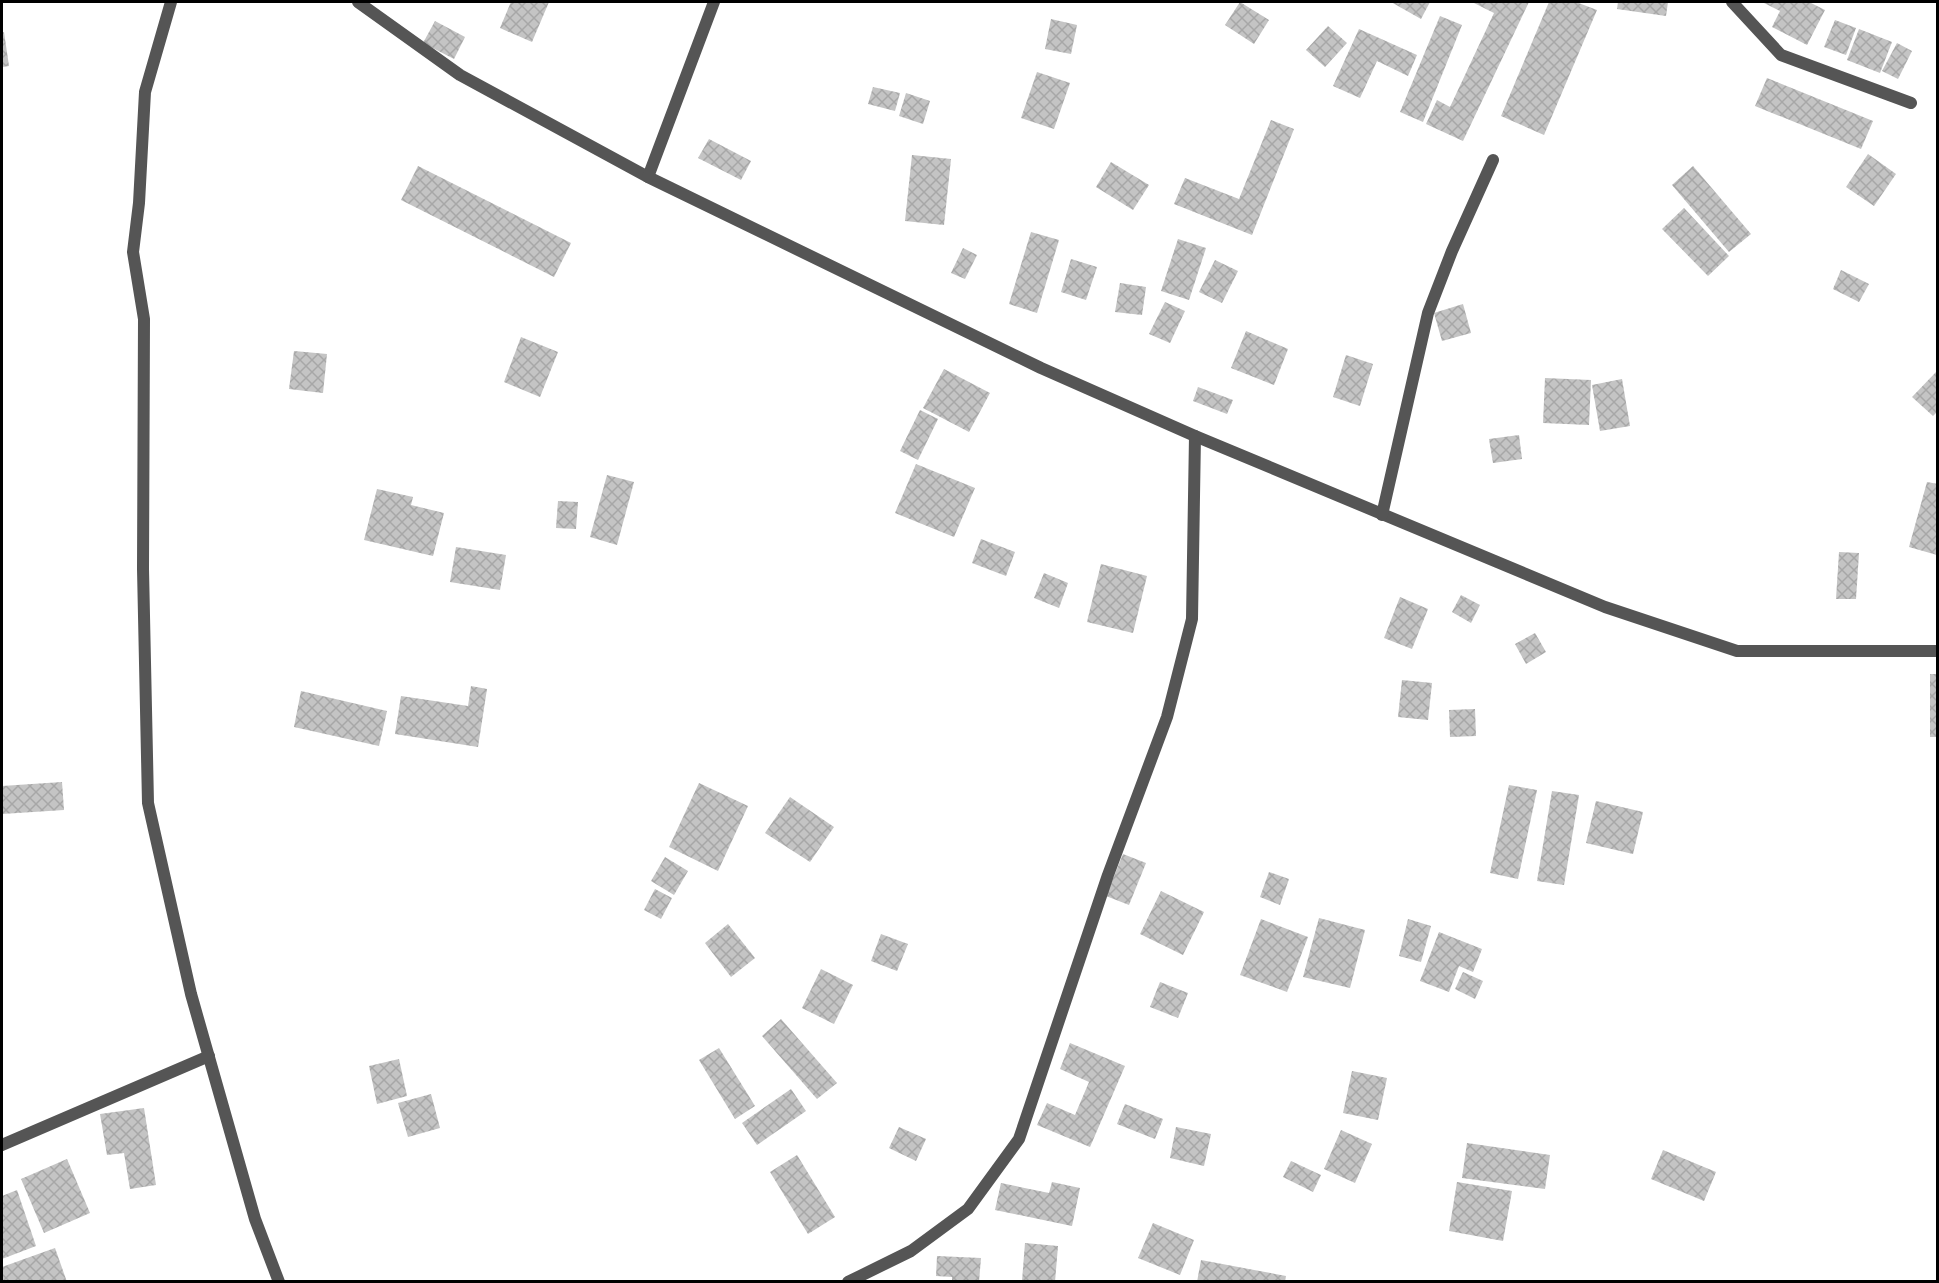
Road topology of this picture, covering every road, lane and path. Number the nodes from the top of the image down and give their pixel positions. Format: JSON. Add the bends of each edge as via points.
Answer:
{"nodes":[{"id":1,"x":171,"y":2,"type":"edge"},
{"id":2,"x":358,"y":2,"type":"edge"},
{"id":3,"x":714,"y":2,"type":"edge"},
{"id":4,"x":1732,"y":2,"type":"edge"},
{"id":5,"x":1911,"y":103,"type":"dead end"},
{"id":6,"x":1494,"y":160,"type":"dead end"},
{"id":7,"x":648,"y":177,"type":"junction"},
{"id":8,"x":1195,"y":436,"type":"junction"},
{"id":9,"x":1382,"y":514,"type":"junction"},
{"id":10,"x":1938,"y":651,"type":"edge"},
{"id":11,"x":209,"y":1056,"type":"junction"},
{"id":12,"x":2,"y":1145,"type":"edge"},
{"id":13,"x":279,"y":1281,"type":"edge"},
{"id":14,"x":848,"y":1281,"type":"edge"}],
"edges":[{"from":1,"to":11,"type":"street","via":[[145,92],[133,252],[144,319],[143,569],[148,803]]},
{"from":2,"to":7,"type":"street","via":[[460,75]]},
{"from":3,"to":7,"type":"street"},
{"from":4,"to":5,"type":"street","via":[[1781,55]]},
{"from":6,"to":9,"type":"street","via":[[1428,313]]},
{"from":7,"to":8,"type":"street","via":[[1041,368]]},
{"from":8,"to":9,"type":"street"},
{"from":8,"to":14,"type":"street","via":[[1192,619],[1187,641],[1167,717],[1108,875],[1019,1139],[968,1209],[911,1251]]},
{"from":9,"to":10,"type":"street","via":[[1605,607],[1737,651]]},
{"from":11,"to":12,"type":"street"},
{"from":11,"to":13,"type":"street","via":[[255,1219]]}]}
